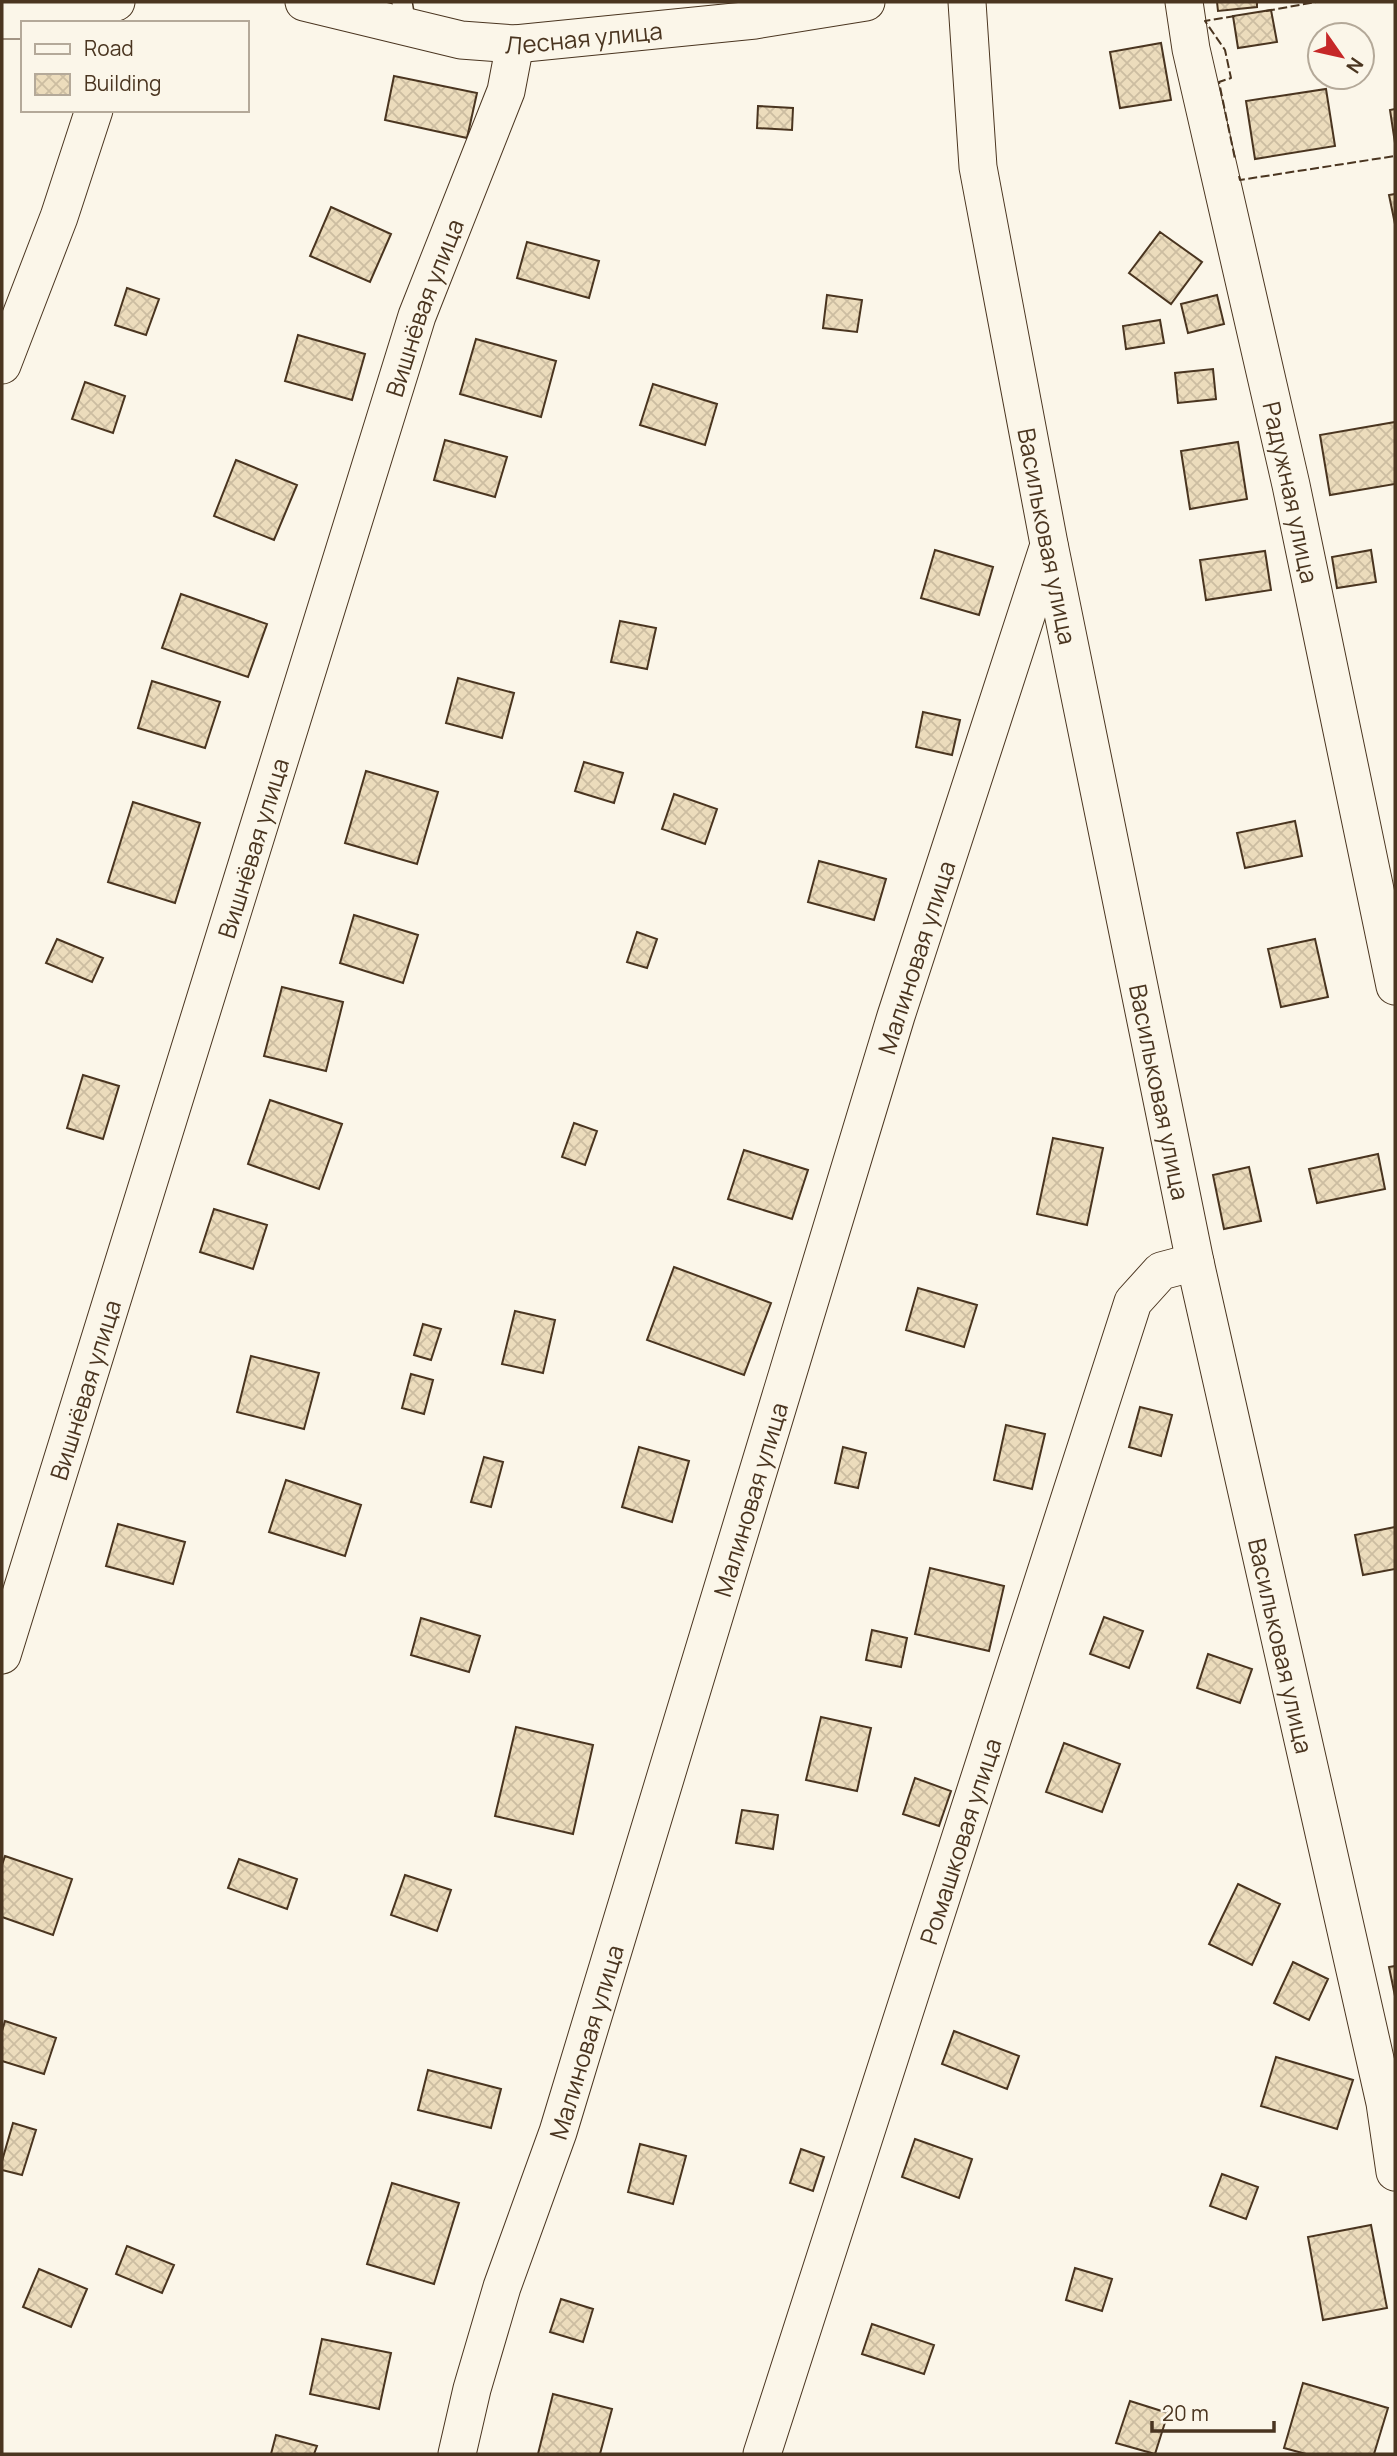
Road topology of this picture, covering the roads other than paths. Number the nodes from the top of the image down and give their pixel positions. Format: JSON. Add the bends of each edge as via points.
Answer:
{"nodes":[{"id":1,"x":117,"y":2,"type":"edge"},
{"id":2,"x":304,"y":2,"type":"edge"},
{"id":3,"x":866,"y":2,"type":"edge"},
{"id":4,"x":967,"y":2,"type":"edge"},
{"id":5,"x":1184,"y":2,"type":"edge"},
{"id":6,"x":754,"y":11,"type":"edge"},
{"id":7,"x":404,"y":14,"type":"edge"},
{"id":8,"x":2,"y":20,"type":"edge"},
{"id":9,"x":115,"y":21,"type":"edge"},
{"id":10,"x":514,"y":44,"type":"junction"},
{"id":11,"x":93,"y":112,"type":"edge"},
{"id":12,"x":2,"y":365,"type":"edge"},
{"id":13,"x":1049,"y":544,"type":"junction"},
{"id":14,"x":1395,"y":986,"type":"edge"},
{"id":15,"x":1195,"y":1262,"type":"junction"},
{"id":16,"x":2,"y":1655,"type":"edge"},
{"id":17,"x":1395,"y":2172,"type":"edge"},
{"id":18,"x":457,"y":2454,"type":"edge"},
{"id":19,"x":762,"y":2454,"type":"edge"}],
"edges":[{"from":1,"to":8,"type":"street","via":[[46,20]]},
{"from":1,"to":9,"type":"street"},
{"from":2,"to":7,"type":"street","name":"Лесная улица"},
{"from":3,"to":6,"type":"street","name":"Лесная улица"},
{"from":4,"to":13,"type":"street","name":"Васильковая улица","via":[[978,167]]},
{"from":5,"to":14,"type":"street","name":"Радужная улица"},
{"from":6,"to":10,"type":"street","name":"Лесная улица"},
{"from":7,"to":10,"type":"street","name":"Лесная улица","via":[[461,40]]},
{"from":10,"to":16,"type":"street","name":"Вишнёвая улица","via":[[506,91],[417,316]]},
{"from":11,"to":12,"type":"street"},
{"from":13,"to":15,"type":"street","name":"Васильковая улица"},
{"from":13,"to":18,"type":"street","name":"Малиновая улица","via":[[897,1016],[558,2132],[502,2287]]},
{"from":15,"to":17,"type":"street","name":"Васильковая улица","via":[[1385,2103]]},
{"from":15,"to":19,"type":"street","name":"Ромашковая улица","via":[[1161,1271],[1133,1302]]}]}
